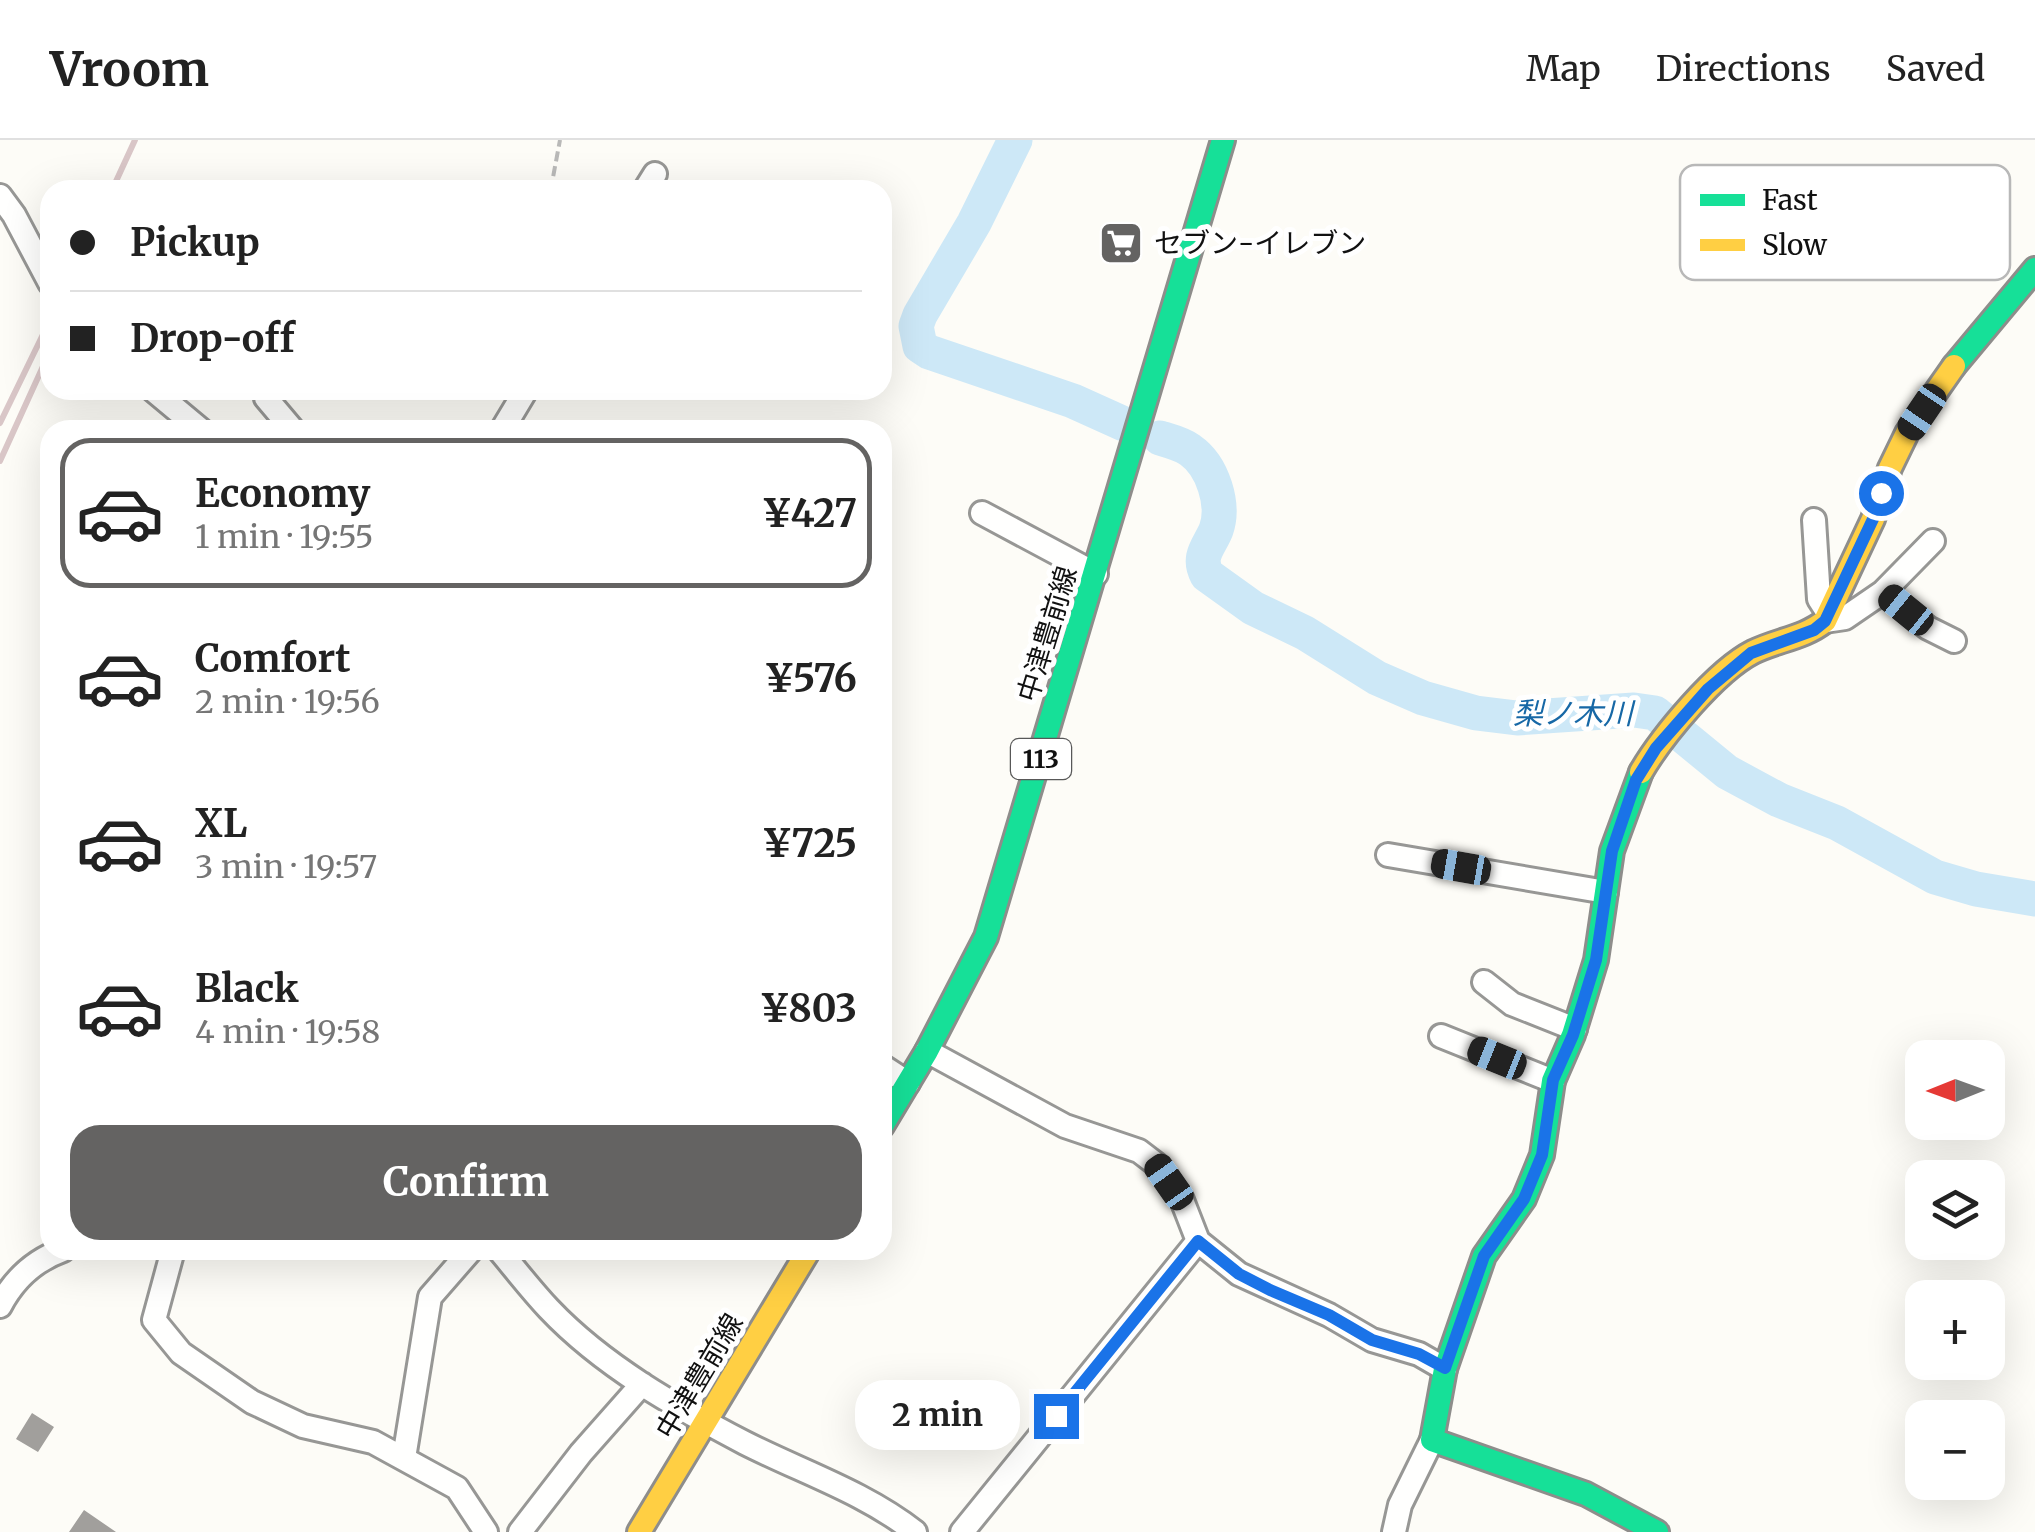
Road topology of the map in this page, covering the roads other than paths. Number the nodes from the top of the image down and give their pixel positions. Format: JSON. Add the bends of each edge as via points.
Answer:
{"nodes":[{"id":1,"x":1223,"y":140,"type":"edge"},
{"id":2,"x":0,"y":196,"type":"edge"},
{"id":3,"x":40,"y":264,"type":"edge"},
{"id":4,"x":2035,"y":269,"type":"edge"},
{"id":5,"x":164,"y":400,"type":"edge"},
{"id":6,"x":268,"y":400,"type":"edge"},
{"id":7,"x":189,"y":420,"type":"edge"},
{"id":8,"x":285,"y":420,"type":"edge"},
{"id":9,"x":982,"y":513,"type":"dead end"},
{"id":10,"x":1814,"y":520,"type":"dead end"},
{"id":11,"x":1933,"y":541,"type":"dead end"},
{"id":12,"x":1096,"y":574,"type":"junction"},
{"id":13,"x":1883,"y":592,"type":"junction"},
{"id":14,"x":1827,"y":617,"type":"junction"},
{"id":15,"x":1954,"y":642,"type":"dead end"},
{"id":16,"x":1388,"y":855,"type":"dead end"},
{"id":17,"x":1606,"y":892,"type":"junction"},
{"id":18,"x":1484,"y":982,"type":"dead end"},
{"id":19,"x":1575,"y":1029,"type":"junction"},
{"id":20,"x":1441,"y":1036,"type":"dead end"},
{"id":21,"x":926,"y":1051,"type":"junction"},
{"id":22,"x":892,"y":1072,"type":"edge"},
{"id":23,"x":1553,"y":1080,"type":"junction"},
{"id":24,"x":908,"y":1082,"type":"junction"},
{"id":25,"x":892,"y":1109,"type":"edge"},
{"id":26,"x":1198,"y":1241,"type":"junction"},
{"id":27,"x":40,"y":1259,"type":"edge"},
{"id":28,"x":169,"y":1260,"type":"edge"},
{"id":29,"x":462,"y":1260,"type":"edge"},
{"id":30,"x":508,"y":1260,"type":"edge"},
{"id":31,"x":803,"y":1260,"type":"edge"},
{"id":32,"x":0,"y":1306,"type":"edge"},
{"id":33,"x":1445,"y":1368,"type":"junction"},
{"id":34,"x":642,"y":1384,"type":"junction"},
{"id":35,"x":708,"y":1422,"type":"junction"},
{"id":36,"x":1432,"y":1440,"type":"junction"},
{"id":37,"x":404,"y":1458,"type":"junction"},
{"id":38,"x":486,"y":1532,"type":"edge"},
{"id":39,"x":520,"y":1532,"type":"edge"},
{"id":40,"x":639,"y":1532,"type":"edge"},
{"id":41,"x":915,"y":1532,"type":"edge"},
{"id":42,"x":962,"y":1532,"type":"edge"},
{"id":43,"x":1394,"y":1532,"type":"edge"},
{"id":44,"x":1657,"y":1532,"type":"edge"}],
"edges":[{"from":1,"to":12,"type":"street","name":"中津豊前線","number":"113"},
{"from":2,"to":3,"type":"street"},
{"from":4,"to":14,"type":"street","via":[[1908,432]]},
{"from":5,"to":7,"type":"street"},
{"from":6,"to":8,"type":"street"},
{"from":9,"to":12,"type":"street"},
{"from":10,"to":14,"type":"street","via":[[1819,599]]},
{"from":11,"to":13,"type":"street"},
{"from":12,"to":21,"type":"street","name":"中津豊前線","number":"113","via":[[986,937]]},
{"from":13,"to":14,"type":"street","via":[[1845,618]]},
{"from":13,"to":15,"type":"street"},
{"from":14,"to":17,"type":"street","via":[[1814,630],[1751,653],[1656,748],[1636,780]]},
{"from":16,"to":17,"type":"street"},
{"from":17,"to":19,"type":"street","via":[[1596,960]]},
{"from":18,"to":19,"type":"street","via":[[1512,1004]]},
{"from":19,"to":23,"type":"street"},
{"from":20,"to":23,"type":"street"},
{"from":21,"to":24,"type":"street","name":"中津豊前線","number":"113"},
{"from":21,"to":26,"type":"street","via":[[1066,1126],[1148,1157],[1182,1200]]},
{"from":22,"to":24,"type":"street"},
{"from":23,"to":33,"type":"street","via":[[1542,1155],[1524,1199],[1484,1256]]},
{"from":24,"to":25,"type":"street","name":"中津豊前線","number":"113"},
{"from":26,"to":33,"type":"street","via":[[1270,1290]]},
{"from":26,"to":42,"type":"street"},
{"from":27,"to":32,"type":"street"},
{"from":28,"to":37,"type":"street","via":[[154,1320],[181,1353],[252,1402]]},
{"from":29,"to":37,"type":"street","via":[[430,1297]]},
{"from":30,"to":34,"type":"street","via":[[550,1310]]},
{"from":31,"to":35,"type":"street","name":"中津豊前線"},
{"from":33,"to":36,"type":"street"},
{"from":34,"to":35,"type":"street"},
{"from":34,"to":39,"type":"street"},
{"from":35,"to":40,"type":"street","name":"中津豊前線"},
{"from":35,"to":41,"type":"street","via":[[884,1508]]},
{"from":36,"to":43,"type":"street"},
{"from":36,"to":44,"type":"street","via":[[1586,1494]]},
{"from":37,"to":38,"type":"street","via":[[457,1488]]}]}
